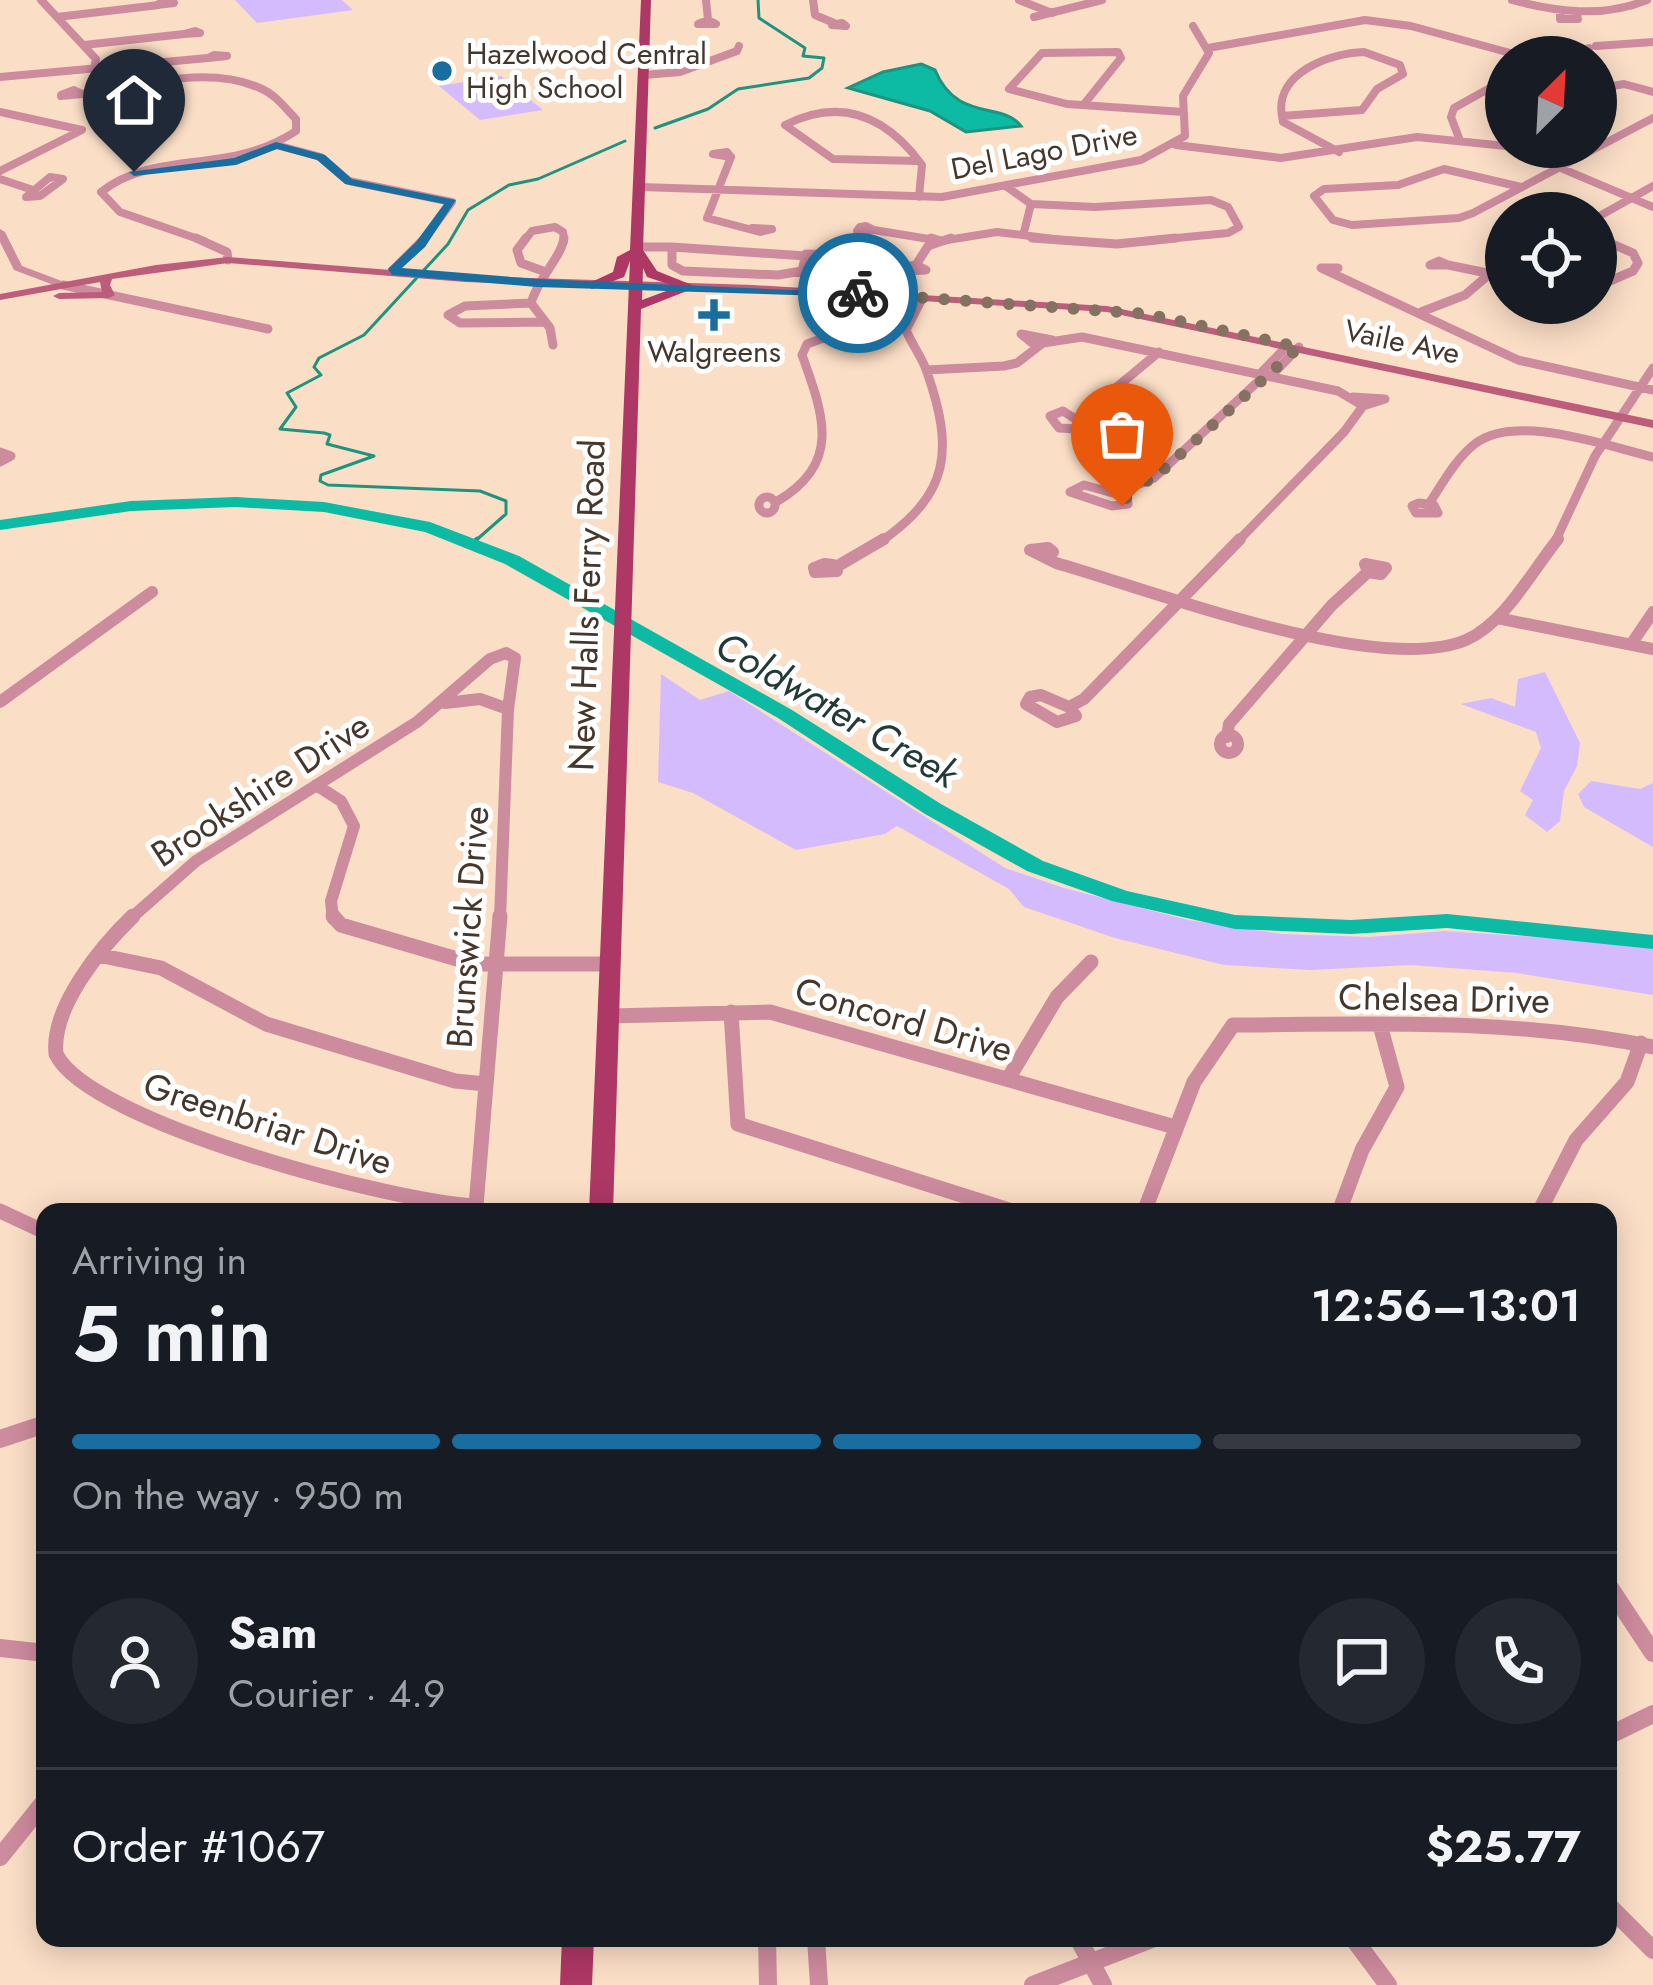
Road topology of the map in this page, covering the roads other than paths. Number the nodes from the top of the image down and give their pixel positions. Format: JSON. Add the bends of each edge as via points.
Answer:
{"nodes":[{"id":1,"x":41,"y":0,"type":"edge"},
{"id":2,"x":646,"y":0,"type":"edge"},
{"id":3,"x":706,"y":0,"type":"edge"},
{"id":4,"x":813,"y":0,"type":"edge"},
{"id":5,"x":1019,"y":0,"type":"edge"},
{"id":6,"x":1102,"y":0,"type":"edge"},
{"id":7,"x":1512,"y":0,"type":"edge"},
{"id":8,"x":1647,"y":0,"type":"edge"},
{"id":9,"x":1031,"y":2,"type":"edge"},
{"id":10,"x":159,"y":5,"type":"dead end"},
{"id":11,"x":1052,"y":13,"type":"junction"},
{"id":12,"x":57,"y":17,"type":"junction"},
{"id":13,"x":1034,"y":17,"type":"dead end"},
{"id":14,"x":708,"y":20,"type":"dead end"},
{"id":15,"x":834,"y":23,"type":"dead end"},
{"id":16,"x":1193,"y":26,"type":"dead end"},
{"id":17,"x":184,"y":34,"type":"dead end"},
{"id":18,"x":1653,"y":41,"type":"edge"},
{"id":19,"x":84,"y":45,"type":"junction"},
{"id":20,"x":1617,"y":45,"type":"edge"},
{"id":21,"x":739,"y":46,"type":"dead end"},
{"id":22,"x":1208,"y":48,"type":"junction"},
{"id":23,"x":1485,"y":48,"type":"edge"},
{"id":24,"x":208,"y":58,"type":"dead end"},
{"id":25,"x":3,"y":64,"type":"edge"},
{"id":26,"x":94,"y":68,"type":"junction"},
{"id":27,"x":1402,"y":68,"type":"junction"},
{"id":28,"x":1415,"y":68,"type":"dead end"},
{"id":29,"x":644,"y":75,"type":"junction"},
{"id":30,"x":5,"y":76,"type":"edge"},
{"id":31,"x":1617,"y":85,"type":"edge"},
{"id":32,"x":1485,"y":91,"type":"edge"},
{"id":33,"x":1653,"y":92,"type":"edge"},
{"id":34,"x":70,"y":96,"type":"dead end"},
{"id":35,"x":1085,"y":103,"type":"junction"},
{"id":36,"x":3,"y":111,"type":"edge"},
{"id":37,"x":1183,"y":112,"type":"junction"},
{"id":38,"x":1280,"y":116,"type":"junction"},
{"id":39,"x":1653,"y":118,"type":"edge"},
{"id":40,"x":1459,"y":138,"type":"junction"},
{"id":41,"x":1617,"y":138,"type":"edge"},
{"id":42,"x":1485,"y":142,"type":"edge"},
{"id":43,"x":1176,"y":145,"type":"junction"},
{"id":44,"x":276,"y":146,"type":"junction"},
{"id":45,"x":1339,"y":152,"type":"junction"},
{"id":46,"x":731,"y":157,"type":"dead end"},
{"id":47,"x":918,"y":161,"type":"junction"},
{"id":48,"x":1558,"y":168,"type":"edge"},
{"id":49,"x":1567,"y":168,"type":"edge"},
{"id":50,"x":0,"y":175,"type":"edge"},
{"id":51,"x":1653,"y":186,"type":"edge"},
{"id":52,"x":1007,"y":187,"type":"junction"},
{"id":53,"x":1521,"y":187,"type":"junction"},
{"id":54,"x":715,"y":188,"type":"junction"},
{"id":55,"x":30,"y":189,"type":"dead end"},
{"id":56,"x":640,"y":190,"type":"junction"},
{"id":57,"x":919,"y":197,"type":"junction"},
{"id":58,"x":1632,"y":197,"type":"junction"},
{"id":59,"x":1031,"y":204,"type":"junction"},
{"id":60,"x":1617,"y":206,"type":"edge"},
{"id":61,"x":1653,"y":207,"type":"edge"},
{"id":62,"x":0,"y":227,"type":"edge"},
{"id":63,"x":752,"y":228,"type":"dead end"},
{"id":64,"x":874,"y":230,"type":"dead end"},
{"id":65,"x":1024,"y":232,"type":"junction"},
{"id":66,"x":940,"y":241,"type":"junction"},
{"id":67,"x":1617,"y":246,"type":"edge"},
{"id":68,"x":672,"y":247,"type":"junction"},
{"id":69,"x":638,"y":249,"type":"junction"},
{"id":70,"x":806,"y":256,"type":"junction"},
{"id":71,"x":228,"y":260,"type":"junction"},
{"id":72,"x":1448,"y":265,"type":"dead end"},
{"id":73,"x":916,"y":266,"type":"dead end"},
{"id":74,"x":857,"y":269,"type":"dead end"},
{"id":75,"x":802,"y":271,"type":"junction"},
{"id":76,"x":395,"y":272,"type":"junction"},
{"id":77,"x":1332,"y":272,"type":"dead end"},
{"id":78,"x":28,"y":273,"type":"junction"},
{"id":79,"x":1485,"y":273,"type":"edge"},
{"id":80,"x":1485,"y":275,"type":"edge"},
{"id":81,"x":108,"y":277,"type":"junction"},
{"id":82,"x":540,"y":277,"type":"junction"},
{"id":83,"x":1617,"y":278,"type":"edge"},
{"id":84,"x":63,"y":285,"type":"junction"},
{"id":85,"x":592,"y":285,"type":"junction"},
{"id":86,"x":636,"y":286,"type":"junction"},
{"id":87,"x":690,"y":286,"type":"junction"},
{"id":88,"x":812,"y":291,"type":"junction"},
{"id":89,"x":109,"y":295,"type":"junction"},
{"id":90,"x":907,"y":296,"type":"junction"},
{"id":91,"x":3,"y":297,"type":"edge"},
{"id":92,"x":923,"y":297,"type":"junction"},
{"id":93,"x":531,"y":304,"type":"junction"},
{"id":94,"x":635,"y":307,"type":"junction"},
{"id":95,"x":1420,"y":312,"type":"junction"},
{"id":96,"x":545,"y":322,"type":"junction"},
{"id":97,"x":908,"y":322,"type":"junction"},
{"id":98,"x":268,"y":329,"type":"dead end"},
{"id":99,"x":842,"y":329,"type":"junction"},
{"id":100,"x":825,"y":334,"type":"junction"},
{"id":101,"x":1052,"y":340,"type":"junction"},
{"id":102,"x":553,"y":345,"type":"dead end"},
{"id":103,"x":1036,"y":346,"type":"junction"},
{"id":104,"x":1294,"y":346,"type":"junction"},
{"id":105,"x":1160,"y":352,"type":"junction"},
{"id":106,"x":1653,"y":368,"type":"edge"},
{"id":107,"x":926,"y":370,"type":"junction"},
{"id":108,"x":1266,"y":375,"type":"junction"},
{"id":109,"x":1647,"y":388,"type":"edge"},
{"id":110,"x":1353,"y":397,"type":"junction"},
{"id":111,"x":1363,"y":406,"type":"junction"},
{"id":112,"x":1620,"y":418,"type":"junction"},
{"id":113,"x":1077,"y":420,"type":"dead end"},
{"id":114,"x":1653,"y":424,"type":"edge"},
{"id":115,"x":1601,"y":445,"type":"junction"},
{"id":116,"x":0,"y":452,"type":"edge"},
{"id":117,"x":1653,"y":457,"type":"edge"},
{"id":118,"x":0,"y":462,"type":"edge"},
{"id":119,"x":1117,"y":493,"type":"junction"},
{"id":120,"x":776,"y":502,"type":"dead end"},
{"id":121,"x":1429,"y":504,"type":"dead end"},
{"id":122,"x":1047,"y":557,"type":"dead end"},
{"id":123,"x":836,"y":567,"type":"dead end"},
{"id":124,"x":1368,"y":572,"type":"dead end"},
{"id":125,"x":152,"y":592,"type":"dead end"},
{"id":126,"x":1180,"y":600,"type":"junction"},
{"id":127,"x":1653,"y":612,"type":"edge"},
{"id":128,"x":1497,"y":617,"type":"junction"},
{"id":129,"x":1306,"y":635,"type":"junction"},
{"id":130,"x":1632,"y":644,"type":"junction"},
{"id":131,"x":1653,"y":649,"type":"edge"},
{"id":132,"x":506,"y":653,"type":"joint"},
{"id":133,"x":0,"y":702,"type":"edge"},
{"id":134,"x":445,"y":703,"type":"junction"},
{"id":135,"x":1069,"y":707,"type":"dead end"},
{"id":136,"x":508,"y":710,"type":"junction"},
{"id":137,"x":1227,"y":736,"type":"dead end"},
{"id":138,"x":316,"y":785,"type":"junction"},
{"id":139,"x":98,"y":955,"type":"junction"},
{"id":140,"x":1091,"y":962,"type":"dead end"},
{"id":141,"x":611,"y":964,"type":"junction"},
{"id":142,"x":493,"y":966,"type":"junction"},
{"id":143,"x":731,"y":1012,"type":"junction"},
{"id":144,"x":610,"y":1016,"type":"junction"},
{"id":145,"x":1380,"y":1025,"type":"junction"},
{"id":146,"x":1647,"y":1045,"type":"edge"},
{"id":147,"x":57,"y":1059,"type":"joint"},
{"id":148,"x":1008,"y":1079,"type":"junction"},
{"id":149,"x":486,"y":1084,"type":"junction"},
{"id":150,"x":1175,"y":1127,"type":"junction"},
{"id":151,"x":436,"y":1203,"type":"edge"},
{"id":152,"x":475,"y":1203,"type":"edge"},
{"id":153,"x":601,"y":1203,"type":"edge"},
{"id":154,"x":987,"y":1203,"type":"edge"},
{"id":155,"x":1147,"y":1203,"type":"edge"},
{"id":156,"x":1342,"y":1203,"type":"edge"},
{"id":157,"x":1543,"y":1203,"type":"edge"},
{"id":158,"x":1,"y":1212,"type":"edge"},
{"id":159,"x":36,"y":1228,"type":"edge"},
{"id":160,"x":36,"y":1427,"type":"edge"},
{"id":161,"x":0,"y":1439,"type":"edge"},
{"id":162,"x":1617,"y":1599,"type":"edge"},
{"id":163,"x":0,"y":1648,"type":"edge"},
{"id":164,"x":36,"y":1652,"type":"edge"},
{"id":165,"x":1653,"y":1653,"type":"edge"},
{"id":166,"x":1653,"y":1714,"type":"edge"},
{"id":167,"x":1617,"y":1732,"type":"edge"},
{"id":168,"x":36,"y":1812,"type":"edge"},
{"id":169,"x":0,"y":1857,"type":"edge"},
{"id":170,"x":1617,"y":1914,"type":"edge"},
{"id":171,"x":578,"y":1947,"type":"edge"},
{"id":172,"x":767,"y":1947,"type":"edge"},
{"id":173,"x":817,"y":1947,"type":"edge"},
{"id":174,"x":1082,"y":1947,"type":"edge"},
{"id":175,"x":1133,"y":1947,"type":"edge"},
{"id":176,"x":1360,"y":1947,"type":"edge"},
{"id":177,"x":1653,"y":1950,"type":"edge"},
{"id":178,"x":1091,"y":1965,"type":"junction"},
{"id":179,"x":576,"y":1985,"type":"edge"},
{"id":180,"x":768,"y":1985,"type":"edge"},
{"id":181,"x":819,"y":1985,"type":"edge"},
{"id":182,"x":1033,"y":1985,"type":"edge"},
{"id":183,"x":1103,"y":1985,"type":"edge"},
{"id":184,"x":1388,"y":1985,"type":"edge"}],
"edges":[{"from":1,"to":12,"type":"street"},
{"from":2,"to":29,"type":"main road","name":"New Halls Ferry Road"},
{"from":3,"to":14,"type":"street"},
{"from":4,"to":15,"type":"street","via":[[815,15]]},
{"from":5,"to":9,"type":"street"},
{"from":6,"to":11,"type":"street"},
{"from":7,"to":8,"type":"street","via":[[1560,10],[1565,20],[1577,19],[1576,11]]},
{"from":9,"to":11,"type":"street"},
{"from":10,"to":12,"type":"street"},
{"from":11,"to":13,"type":"street"},
{"from":12,"to":19,"type":"street"},
{"from":16,"to":22,"type":"street"},
{"from":17,"to":19,"type":"street"},
{"from":18,"to":20,"type":"street"},
{"from":19,"to":26,"type":"street"},
{"from":21,"to":29,"type":"street","via":[[680,72]]},
{"from":22,"to":23,"type":"street","via":[[1366,20]]},
{"from":22,"to":37,"type":"street","name":"Del Lago Drive","via":[[1185,88]]},
{"from":24,"to":26,"type":"street"},
{"from":25,"to":30,"type":"street"},
{"from":26,"to":30,"type":"street"},
{"from":27,"to":28,"type":"street"},
{"from":27,"to":38,"type":"street","via":[[1362,110]]},
{"from":27,"to":38,"type":"street","via":[[1343,53],[1296,77],[1281,96]]},
{"from":29,"to":56,"type":"main road","name":"New Halls Ferry Road"},
{"from":31,"to":33,"type":"street"},
{"from":32,"to":40,"type":"street","via":[[1454,108]]},
{"from":34,"to":44,"type":"street","via":[[61,95],[188,81],[248,85],[266,91],[298,123]]},
{"from":35,"to":35,"type":"street","via":[[1019,95],[1009,89],[1046,52],[1122,55]]},
{"from":35,"to":37,"type":"street"},
{"from":36,"to":50,"type":"street","via":[[82,130]]},
{"from":37,"to":43,"type":"street","name":"Del Lago Drive","via":[[1186,128]]},
{"from":38,"to":45,"type":"street"},
{"from":39,"to":41,"type":"street"},
{"from":40,"to":42,"type":"street"},
{"from":40,"to":45,"type":"street","via":[[1395,139]]},
{"from":43,"to":45,"type":"street","via":[[1265,158]]},
{"from":43,"to":52,"type":"street","name":"Del Lago Drive","via":[[1141,160]]},
{"from":44,"to":71,"type":"street","via":[[232,162],[144,169],[101,192],[113,209],[214,244]]},
{"from":44,"to":76,"type":"street","via":[[321,157],[349,182],[452,202]]},
{"from":46,"to":54,"type":"street"},
{"from":47,"to":47,"type":"street","via":[[825,157],[786,128],[820,108],[854,110],[893,129]]},
{"from":47,"to":57,"type":"street"},
{"from":48,"to":53,"type":"street"},
{"from":49,"to":58,"type":"street"},
{"from":50,"to":55,"type":"street"},
{"from":51,"to":58,"type":"street"},
{"from":52,"to":57,"type":"street","name":"Del Lago Drive"},
{"from":52,"to":59,"type":"street"},
{"from":53,"to":53,"type":"street","via":[[1459,218],[1364,225],[1333,220],[1315,193],[1397,185],[1444,169]]},
{"from":54,"to":56,"type":"street","name":"Del Lago Drive"},
{"from":54,"to":57,"type":"street","name":"Del Lago Drive"},
{"from":54,"to":63,"type":"street","via":[[707,218]]},
{"from":56,"to":69,"type":"main road","name":"New Halls Ferry Road"},
{"from":58,"to":60,"type":"street"},
{"from":58,"to":61,"type":"street"},
{"from":59,"to":65,"type":"street"},
{"from":59,"to":65,"type":"street","via":[[1203,199],[1224,204],[1239,227],[1117,244]]},
{"from":62,"to":78,"type":"street","via":[[13,263]]},
{"from":64,"to":66,"type":"street"},
{"from":65,"to":66,"type":"street"},
{"from":66,"to":73,"type":"street"},
{"from":67,"to":83,"type":"street","via":[[1638,263]]},
{"from":68,"to":69,"type":"street"},
{"from":68,"to":70,"type":"street"},
{"from":68,"to":75,"type":"street","via":[[675,269]]},
{"from":69,"to":85,"type":"main road","via":[[622,260],[619,274]]},
{"from":69,"to":86,"type":"main road","name":"New Halls Ferry Road"},
{"from":69,"to":87,"type":"main road","via":[[652,274]]},
{"from":70,"to":74,"type":"street","via":[[857,255]]},
{"from":70,"to":75,"type":"street"},
{"from":71,"to":76,"type":"main road","name":"Vaile Ave"},
{"from":71,"to":81,"type":"main road","name":"Vaile Ave"},
{"from":72,"to":79,"type":"street"},
{"from":75,"to":88,"type":"street"},
{"from":76,"to":82,"type":"main road","name":"Vaile Ave"},
{"from":77,"to":95,"type":"street"},
{"from":78,"to":84,"type":"street"},
{"from":78,"to":91,"type":"main road"},
{"from":80,"to":95,"type":"street","via":[[1465,295]]},
{"from":81,"to":84,"type":"main road","name":"Vaile Ave"},
{"from":81,"to":89,"type":"main road"},
{"from":82,"to":82,"type":"street","via":[[517,250],[532,230],[555,227],[565,245]]},
{"from":82,"to":85,"type":"main road","name":"Vaile Ave"},
{"from":82,"to":93,"type":"street"},
{"from":84,"to":89,"type":"street"},
{"from":84,"to":91,"type":"main road","name":"Vaile Ave"},
{"from":85,"to":86,"type":"main road","name":"Vaile Ave"},
{"from":85,"to":94,"type":"main road"},
{"from":86,"to":87,"type":"main road","name":"Vaile Ave"},
{"from":86,"to":94,"type":"main road","name":"New Halls Ferry Road"},
{"from":87,"to":88,"type":"main road","name":"Vaile Ave"},
{"from":87,"to":94,"type":"main road"},
{"from":88,"to":90,"type":"main road","name":"Vaile Ave"},
{"from":89,"to":91,"type":"main road"},
{"from":89,"to":98,"type":"street"},
{"from":90,"to":92,"type":"main road","name":"Vaile Ave"},
{"from":90,"to":97,"type":"street"},
{"from":92,"to":97,"type":"street"},
{"from":92,"to":104,"type":"main road","name":"Vaile Ave","via":[[1147,314]]},
{"from":93,"to":96,"type":"street"},
{"from":93,"to":96,"type":"street","via":[[465,306],[448,315],[460,323]]},
{"from":94,"to":141,"type":"main road","name":"New Halls Ferry Road"},
{"from":95,"to":109,"type":"street","via":[[1518,360]]},
{"from":96,"to":102,"type":"street"},
{"from":97,"to":99,"type":"street"},
{"from":97,"to":107,"type":"street"},
{"from":99,"to":100,"type":"street"},
{"from":99,"to":100,"type":"street","via":[[811,322]]},
{"from":100,"to":120,"type":"street","via":[[802,356],[823,457],[809,480]]},
{"from":101,"to":103,"type":"street"},
{"from":101,"to":103,"type":"street","via":[[1022,334]]},
{"from":101,"to":105,"type":"street","via":[[1097,338]]},
{"from":103,"to":107,"type":"street","via":[[1004,366]]},
{"from":104,"to":108,"type":"street"},
{"from":104,"to":112,"type":"main road","name":"Vaile Ave"},
{"from":105,"to":108,"type":"street"},
{"from":105,"to":113,"type":"street"},
{"from":106,"to":109,"type":"street"},
{"from":107,"to":123,"type":"street","via":[[942,447],[939,478],[909,518]]},
{"from":108,"to":110,"type":"street"},
{"from":108,"to":119,"type":"street","via":[[1154,478]]},
{"from":109,"to":112,"type":"street"},
{"from":110,"to":111,"type":"street"},
{"from":110,"to":111,"type":"street","via":[[1385,399]]},
{"from":111,"to":126,"type":"street"},
{"from":112,"to":114,"type":"main road","name":"Vaile Ave"},
{"from":112,"to":115,"type":"street"},
{"from":115,"to":117,"type":"street"},
{"from":115,"to":121,"type":"street","via":[[1526,431],[1489,436]]},
{"from":115,"to":128,"type":"street","via":[[1569,525]]},
{"from":116,"to":118,"type":"street","via":[[11,456]]},
{"from":119,"to":119,"type":"street","via":[[1084,485],[1070,492],[1128,504]]},
{"from":122,"to":126,"type":"street"},
{"from":124,"to":129,"type":"street"},
{"from":125,"to":133,"type":"street"},
{"from":126,"to":129,"type":"street"},
{"from":126,"to":135,"type":"street"},
{"from":127,"to":130,"type":"street"},
{"from":128,"to":129,"type":"street","via":[[1464,641],[1410,652]]},
{"from":128,"to":130,"type":"street"},
{"from":129,"to":137,"type":"street"},
{"from":130,"to":131,"type":"street"},
{"from":132,"to":134,"type":"street","name":"Brookshire Drive"},
{"from":132,"to":136,"type":"street","name":"Brunswick Drive","via":[[515,658]]},
{"from":134,"to":136,"type":"street","via":[[480,698]]},
{"from":134,"to":138,"type":"street","name":"Brookshire Drive"},
{"from":136,"to":142,"type":"street","name":"Brunswick Drive"},
{"from":138,"to":139,"type":"street","name":"Brookshire Drive","via":[[184,868]]},
{"from":138,"to":142,"type":"street","via":[[341,801],[354,826],[333,919]]},
{"from":139,"to":147,"type":"street","name":"Brookshire Drive","via":[[62,1018]]},
{"from":139,"to":149,"type":"street","via":[[161,968],[266,1024]]},
{"from":140,"to":148,"type":"street","via":[[1057,998]]},
{"from":141,"to":142,"type":"street"},
{"from":141,"to":144,"type":"main road","name":"New Halls Ferry Road"},
{"from":142,"to":149,"type":"street","name":"Brunswick Drive"},
{"from":143,"to":144,"type":"street","name":"Concord Drive"},
{"from":143,"to":148,"type":"street","name":"Concord Drive","via":[[770,1012]]},
{"from":143,"to":154,"type":"street","via":[[738,1124]]},
{"from":144,"to":153,"type":"main road","name":"New Halls Ferry Road"},
{"from":145,"to":146,"type":"street","name":"Chelsea Drive","via":[[1576,1031]]},
{"from":145,"to":150,"type":"street","name":"Chelsea Drive","via":[[1232,1025]]},
{"from":145,"to":156,"type":"street","via":[[1397,1087]]},
{"from":146,"to":157,"type":"street","via":[[1627,1082],[1576,1140]]},
{"from":147,"to":151,"type":"street","name":"Greenbriar Drive","via":[[145,1120],[378,1194]]},
{"from":148,"to":150,"type":"street","name":"Concord Drive"},
{"from":149,"to":152,"type":"street","name":"Brunswick Drive"},
{"from":150,"to":155,"type":"street"},
{"from":158,"to":159,"type":"street"},
{"from":160,"to":161,"type":"street"},
{"from":162,"to":165,"type":"street"},
{"from":163,"to":164,"type":"street"},
{"from":166,"to":167,"type":"street"},
{"from":168,"to":169,"type":"street"},
{"from":170,"to":177,"type":"street"},
{"from":171,"to":179,"type":"main road"},
{"from":172,"to":180,"type":"street"},
{"from":173,"to":181,"type":"street"},
{"from":174,"to":178,"type":"street"},
{"from":175,"to":178,"type":"street"},
{"from":176,"to":184,"type":"street"},
{"from":178,"to":182,"type":"street"},
{"from":178,"to":183,"type":"street"}]}
